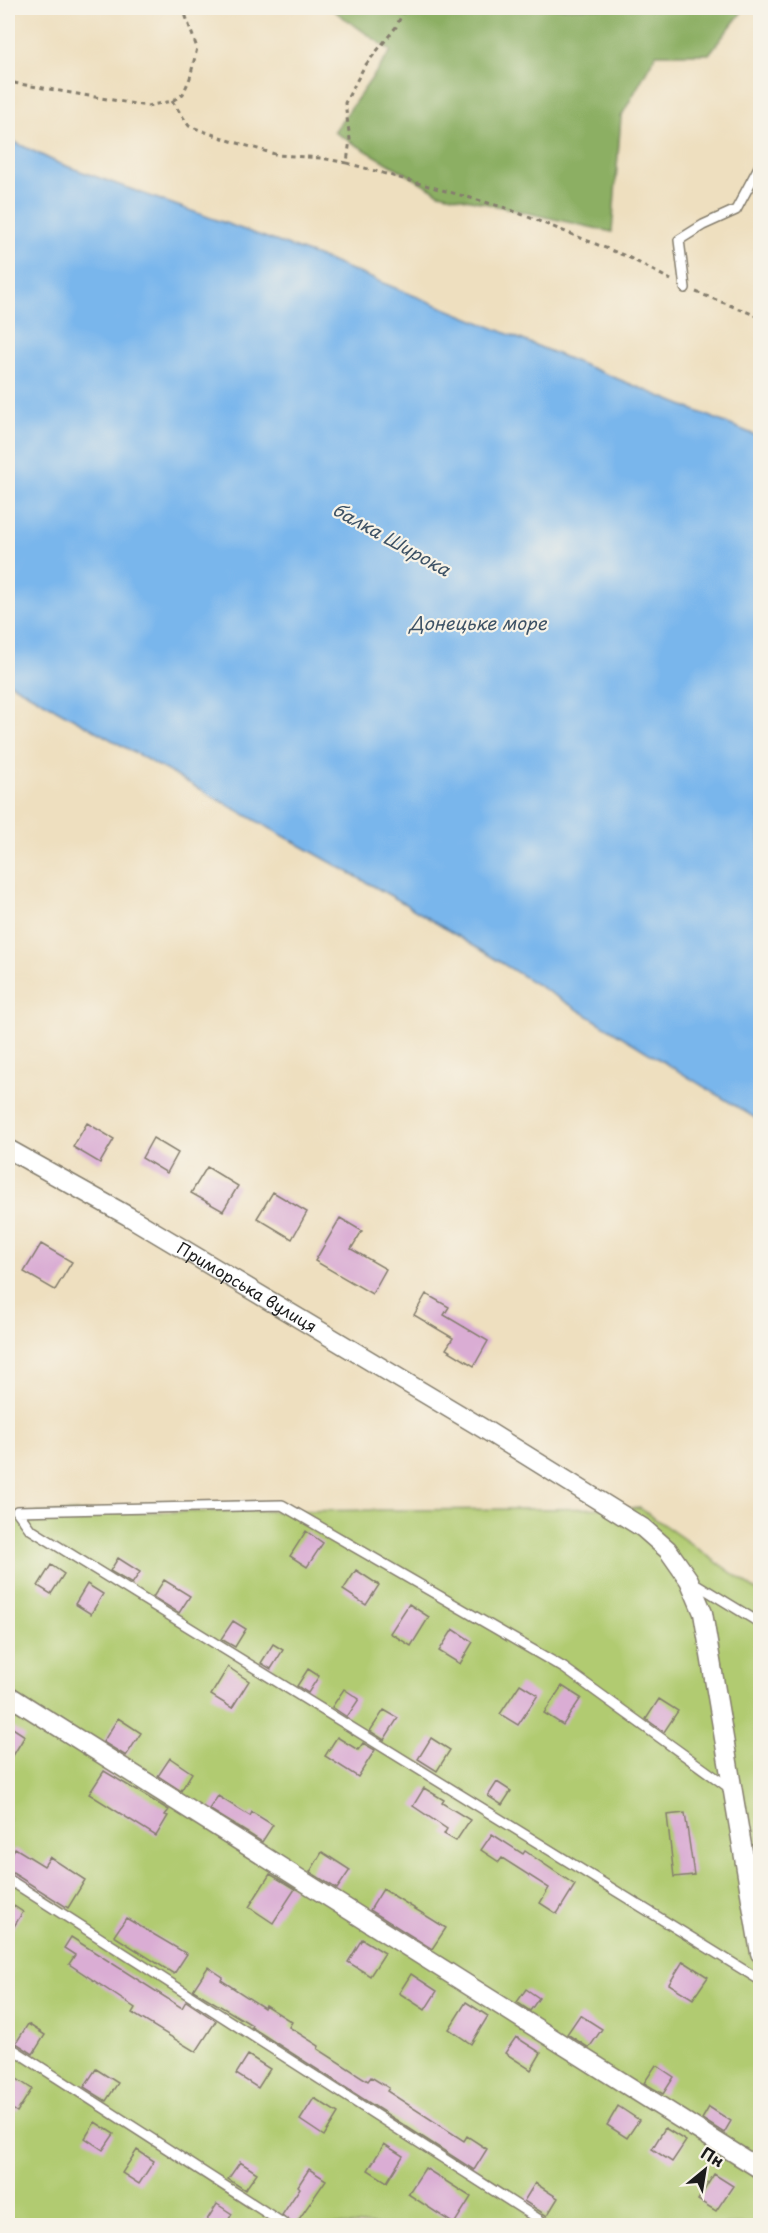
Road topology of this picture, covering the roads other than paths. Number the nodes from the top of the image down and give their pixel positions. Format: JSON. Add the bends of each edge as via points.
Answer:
{"nodes":[{"id":1,"x":760,"y":165,"type":"edge"},
{"id":2,"x":685,"y":288,"type":"road end"},
{"id":3,"x":8,"y":1149,"type":"edge"},
{"id":4,"x":689,"y":1580,"type":"junction"},
{"id":5,"x":760,"y":1623,"type":"edge"},
{"id":6,"x":8,"y":1695,"type":"edge"},
{"id":7,"x":733,"y":1790,"type":"junction"},
{"id":8,"x":8,"y":1879,"type":"edge"},
{"id":9,"x":760,"y":1953,"type":"edge"},
{"id":10,"x":760,"y":1980,"type":"edge"},
{"id":11,"x":8,"y":2046,"type":"edge"},
{"id":12,"x":760,"y":2169,"type":"edge"},
{"id":13,"x":287,"y":2226,"type":"edge"},
{"id":14,"x":549,"y":2226,"type":"edge"}],
"edges":[{"from":1,"to":2,"type":"lane","via":[[736,210],[679,240]]},
{"from":3,"to":4,"type":"street","name":"Приморська вулиця","via":[[128,1216],[642,1528],[668,1550]]},
{"from":4,"to":5,"type":"lane"},
{"from":4,"to":7,"type":"street","name":"Приморська вулиця","via":[[703,1613]]},
{"from":6,"to":12,"type":"street"},
{"from":7,"to":9,"type":"street","name":"Приморська вулиця"},
{"from":7,"to":10,"type":"lane","via":[[564,1668],[282,1505],[17,1511],[30,1529]]},
{"from":8,"to":14,"type":"lane"},
{"from":11,"to":13,"type":"lane"}]}
